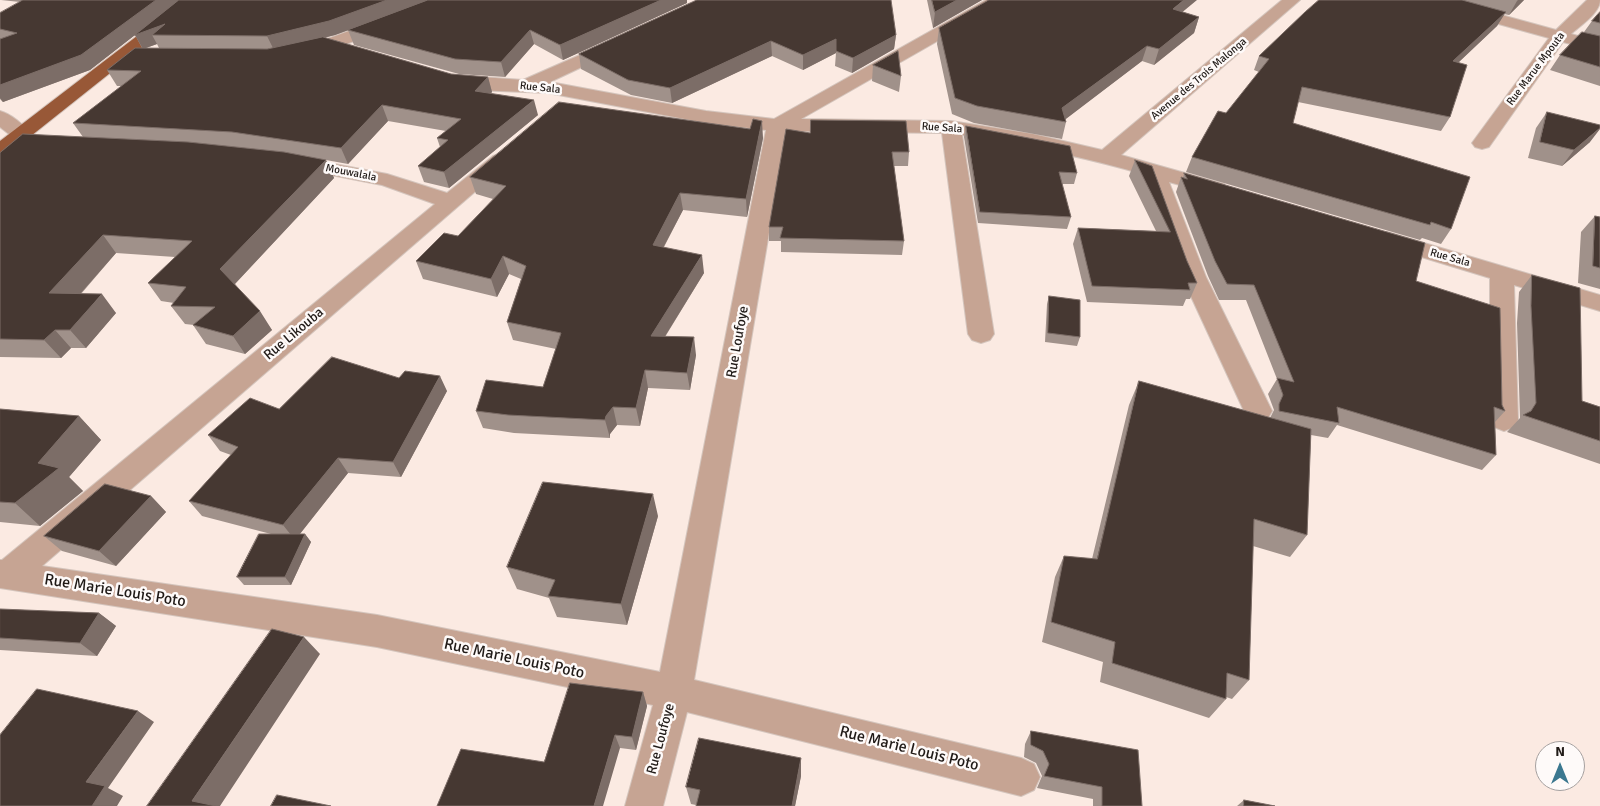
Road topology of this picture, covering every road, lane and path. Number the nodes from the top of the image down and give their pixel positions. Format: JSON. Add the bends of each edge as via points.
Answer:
{"nodes":[{"id":1,"x":194,"y":0,"type":"edge"},
{"id":2,"x":449,"y":0,"type":"edge"},
{"id":3,"x":998,"y":0,"type":"edge"},
{"id":4,"x":1292,"y":0,"type":"edge"},
{"id":5,"x":1429,"y":0,"type":"edge"},
{"id":6,"x":1595,"y":0,"type":"edge"},
{"id":7,"x":633,"y":36,"type":"edge"},
{"id":8,"x":1559,"y":36,"type":"junction"},
{"id":9,"x":329,"y":45,"type":"junction"},
{"id":10,"x":1600,"y":47,"type":"edge"},
{"id":11,"x":356,"y":52,"type":"edge"},
{"id":12,"x":121,"y":56,"type":"junction"},
{"id":13,"x":150,"y":56,"type":"edge"},
{"id":14,"x":284,"y":56,"type":"edge"},
{"id":15,"x":437,"y":75,"type":"edge"},
{"id":16,"x":528,"y":85,"type":"junction"},
{"id":17,"x":579,"y":93,"type":"junction"},
{"id":18,"x":557,"y":112,"type":"edge"},
{"id":19,"x":0,"y":117,"type":"edge"},
{"id":20,"x":777,"y":125,"type":"junction"},
{"id":21,"x":951,"y":127,"type":"junction"},
{"id":22,"x":17,"y":143,"type":"edge"},
{"id":23,"x":1482,"y":143,"type":"dead end"},
{"id":24,"x":519,"y":144,"type":"edge"},
{"id":25,"x":1106,"y":157,"type":"junction"},
{"id":26,"x":276,"y":160,"type":"edge"},
{"id":27,"x":1155,"y":172,"type":"junction"},
{"id":28,"x":1240,"y":196,"type":"edge"},
{"id":29,"x":451,"y":202,"type":"junction"},
{"id":30,"x":1371,"y":235,"type":"edge"},
{"id":31,"x":1502,"y":273,"type":"junction"},
{"id":32,"x":1600,"y":303,"type":"edge"},
{"id":33,"x":981,"y":334,"type":"dead end"},
{"id":34,"x":1258,"y":411,"type":"dead end"},
{"id":35,"x":1504,"y":420,"type":"edge"},
{"id":36,"x":4,"y":574,"type":"edge"},
{"id":37,"x":674,"y":692,"type":"junction"},
{"id":38,"x":1021,"y":776,"type":"dead end"},
{"id":39,"x":644,"y":806,"type":"edge"}],
"edges":[{"from":1,"to":12,"type":"highway"},
{"from":2,"to":9,"type":"street"},
{"from":3,"to":20,"type":"street"},
{"from":4,"to":25,"type":"street","name":"Avenue des Trois Malonga"},
{"from":5,"to":8,"type":"street"},
{"from":6,"to":8,"type":"street","name":"Rue Marue Mpouta"},
{"from":7,"to":16,"type":"street"},
{"from":8,"to":10,"type":"street"},
{"from":8,"to":23,"type":"street","name":"Rue Marue Mpouta"},
{"from":9,"to":11,"type":"street"},
{"from":9,"to":14,"type":"street"},
{"from":12,"to":13,"type":"street"},
{"from":12,"to":22,"type":"highway"},
{"from":15,"to":16,"type":"street","name":"Rue Sala","via":[[456,82]]},
{"from":16,"to":17,"type":"street","name":"Rue Sala"},
{"from":17,"to":18,"type":"street"},
{"from":17,"to":20,"type":"street","name":"Rue Sala","via":[[706,117]]},
{"from":19,"to":22,"type":"street"},
{"from":20,"to":21,"type":"street","name":"Rue Sala"},
{"from":20,"to":37,"type":"street","name":"Rue Loufoye"},
{"from":21,"to":25,"type":"street","name":"Rue Sala","via":[[1033,140]]},
{"from":21,"to":33,"type":"street"},
{"from":24,"to":29,"type":"street","name":"Rue Likouba"},
{"from":25,"to":27,"type":"street","name":"Rue Sala"},
{"from":26,"to":29,"type":"street","name":"Mouwalala","via":[[387,180]]},
{"from":27,"to":28,"type":"street","name":"Rue Sala"},
{"from":27,"to":34,"type":"street","via":[[1194,277]]},
{"from":29,"to":36,"type":"street","name":"Rue Likouba"},
{"from":30,"to":31,"type":"street","name":"Rue Sala"},
{"from":31,"to":32,"type":"street","name":"Rue Sala"},
{"from":31,"to":35,"type":"street"},
{"from":36,"to":37,"type":"street","name":"Rue Marie Louis Poto","via":[[377,631]]},
{"from":37,"to":38,"type":"street","name":"Rue Marie Louis Poto"},
{"from":37,"to":39,"type":"street","name":"Rue Loufoye"}]}
